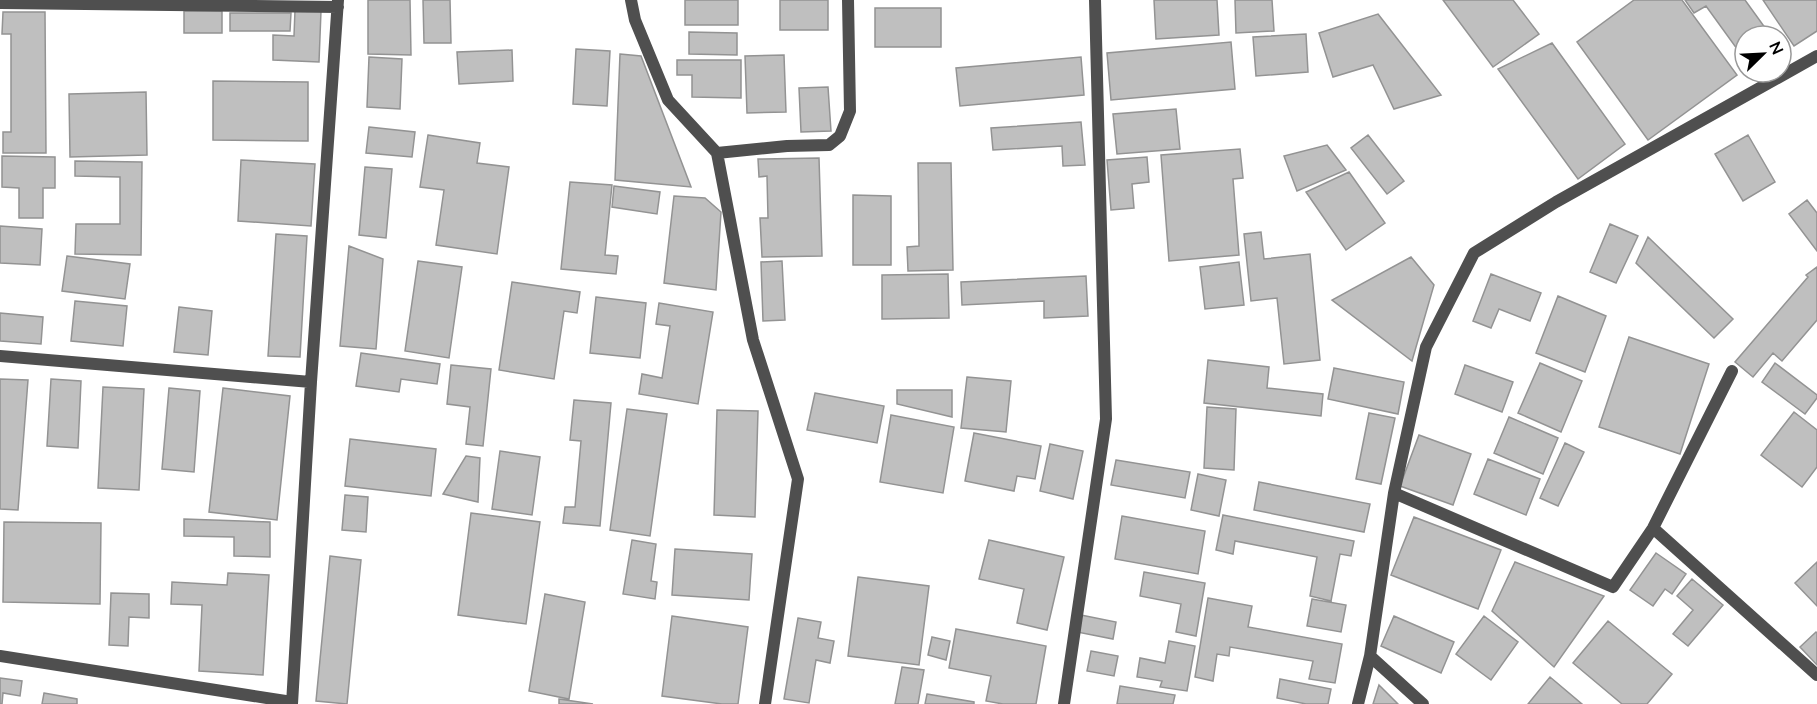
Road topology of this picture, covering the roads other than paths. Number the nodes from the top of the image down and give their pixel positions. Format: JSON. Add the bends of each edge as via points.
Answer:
{"nodes":[{"id":1,"x":631,"y":0,"type":"edge"},
{"id":2,"x":848,"y":0,"type":"edge"},
{"id":3,"x":1095,"y":0,"type":"edge"},
{"id":4,"x":0,"y":3,"type":"edge"},
{"id":5,"x":338,"y":4,"type":"edge"},
{"id":6,"x":1817,"y":56,"type":"edge"},
{"id":7,"x":717,"y":153,"type":"junction"},
{"id":8,"x":0,"y":356,"type":"edge"},
{"id":9,"x":1732,"y":370,"type":"dead end"},
{"id":10,"x":311,"y":382,"type":"junction"},
{"id":11,"x":1394,"y":494,"type":"junction"},
{"id":12,"x":1653,"y":528,"type":"junction"},
{"id":13,"x":0,"y":656,"type":"edge"},
{"id":14,"x":1370,"y":656,"type":"junction"},
{"id":15,"x":1817,"y":675,"type":"edge"},
{"id":16,"x":292,"y":703,"type":"edge"},
{"id":17,"x":765,"y":704,"type":"edge"},
{"id":18,"x":1064,"y":704,"type":"edge"},
{"id":19,"x":1358,"y":704,"type":"edge"},
{"id":20,"x":1422,"y":704,"type":"edge"}],
"edges":[{"from":1,"to":7,"type":"street","via":[[635,20],[668,100]]},
{"from":2,"to":7,"type":"street","via":[[850,111],[840,136],[829,145]]},
{"from":3,"to":18,"type":"street","via":[[1106,419]]},
{"from":4,"to":5,"type":"street"},
{"from":5,"to":10,"type":"street"},
{"from":6,"to":11,"type":"street","via":[[1556,202],[1474,253],[1426,347]]},
{"from":7,"to":17,"type":"street","via":[[753,340],[798,478]]},
{"from":8,"to":10,"type":"street"},
{"from":9,"to":12,"type":"street"},
{"from":10,"to":16,"type":"street"},
{"from":11,"to":12,"type":"street","via":[[1613,587]]},
{"from":11,"to":14,"type":"street"},
{"from":12,"to":15,"type":"street"},
{"from":13,"to":16,"type":"street"},
{"from":14,"to":19,"type":"street"},
{"from":14,"to":20,"type":"street"}]}
